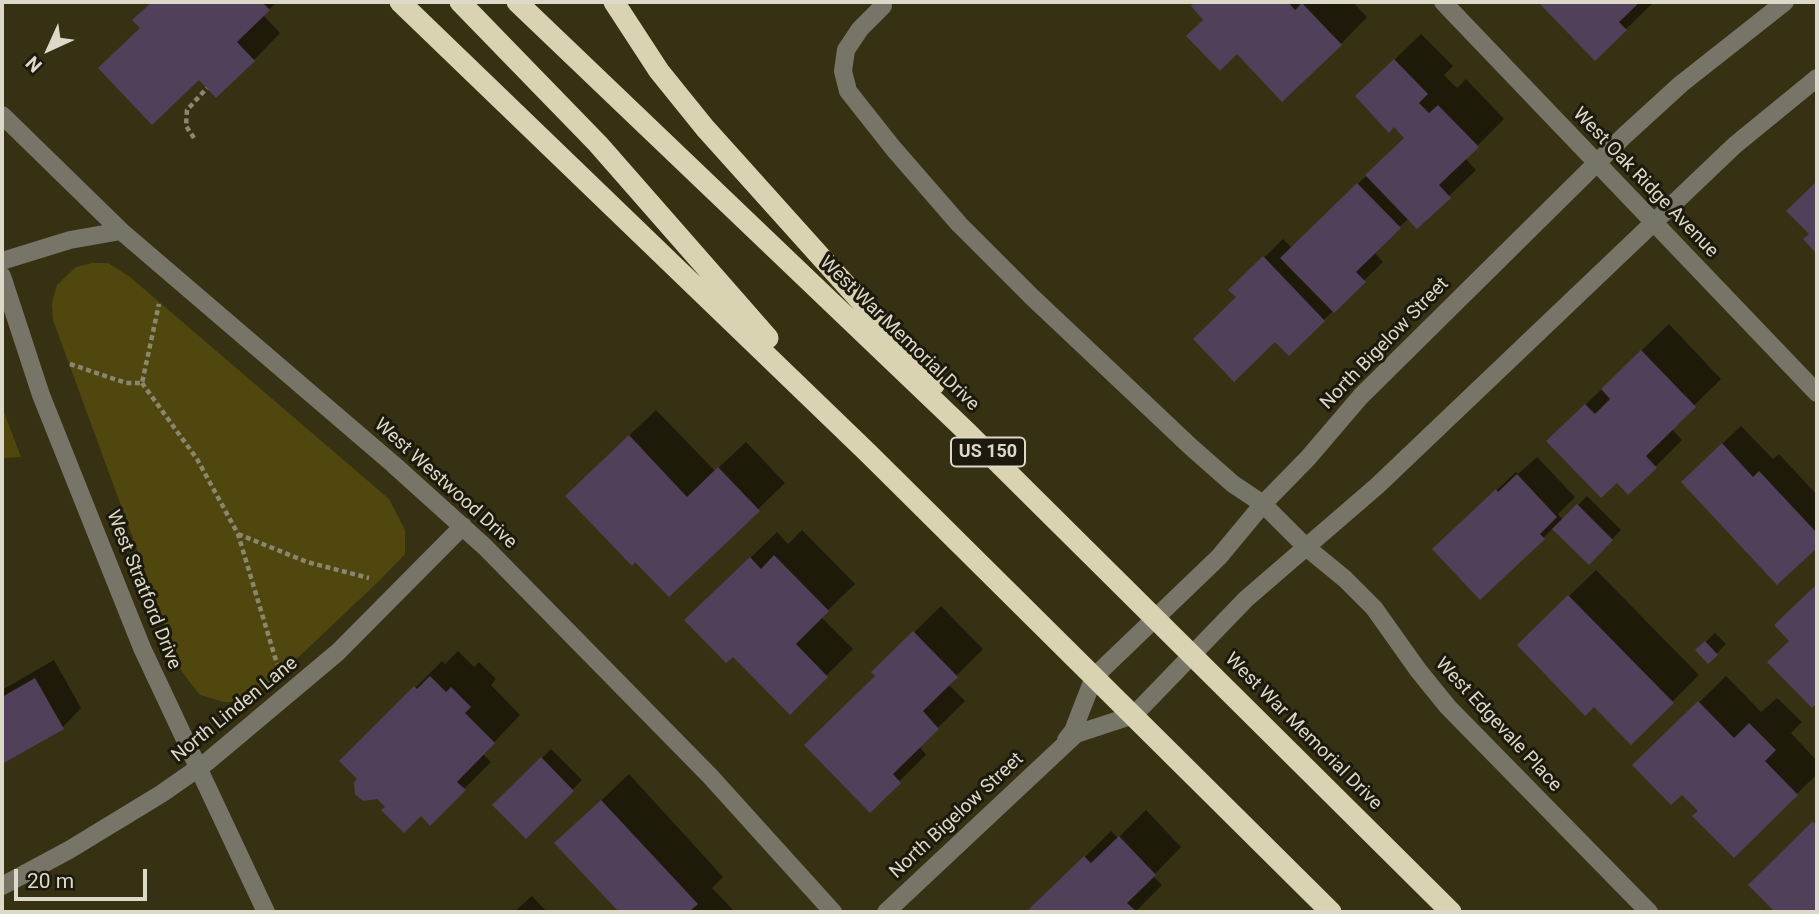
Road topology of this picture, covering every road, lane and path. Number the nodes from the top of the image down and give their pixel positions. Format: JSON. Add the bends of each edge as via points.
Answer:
{"nodes":[{"id":1,"x":397,"y":2,"type":"edge"},
{"id":2,"x":460,"y":2,"type":"edge"},
{"id":3,"x":517,"y":2,"type":"edge"},
{"id":4,"x":614,"y":2,"type":"edge"},
{"id":5,"x":1443,"y":2,"type":"edge"},
{"id":6,"x":1785,"y":2,"type":"edge"},
{"id":7,"x":883,"y":6,"type":"dead end"},
{"id":8,"x":1817,"y":78,"type":"edge"},
{"id":9,"x":207,"y":88,"type":"dead end"},
{"id":10,"x":2,"y":115,"type":"edge"},
{"id":11,"x":194,"y":138,"type":"dead end"},
{"id":12,"x":1597,"y":164,"type":"junction"},
{"id":13,"x":1652,"y":222,"type":"junction"},
{"id":14,"x":121,"y":230,"type":"junction"},
{"id":15,"x":2,"y":261,"type":"edge"},
{"id":16,"x":2,"y":276,"type":"edge"},
{"id":17,"x":160,"y":302,"type":"dead end"},
{"id":18,"x":70,"y":364,"type":"dead end"},
{"id":19,"x":142,"y":383,"type":"junction"},
{"id":20,"x":1817,"y":393,"type":"edge"},
{"id":21,"x":1263,"y":504,"type":"junction"},
{"id":22,"x":463,"y":526,"type":"junction"},
{"id":23,"x":943,"y":528,"type":"junction"},
{"id":24,"x":238,"y":534,"type":"junction"},
{"id":25,"x":1076,"y":538,"type":"junction"},
{"id":26,"x":1307,"y":547,"type":"junction"},
{"id":27,"x":380,"y":580,"type":"dead end"},
{"id":28,"x":1155,"y":617,"type":"junction"},
{"id":29,"x":1194,"y":655,"type":"junction"},
{"id":30,"x":280,"y":675,"type":"dead end"},
{"id":31,"x":1094,"y":677,"type":"junction"},
{"id":32,"x":1134,"y":715,"type":"junction"},
{"id":33,"x":1057,"y":751,"type":"junction"},
{"id":34,"x":197,"y":769,"type":"junction"},
{"id":35,"x":2,"y":886,"type":"edge"},
{"id":36,"x":265,"y":912,"type":"edge"},
{"id":37,"x":833,"y":912,"type":"edge"},
{"id":38,"x":886,"y":912,"type":"edge"},
{"id":39,"x":1331,"y":912,"type":"edge"},
{"id":40,"x":1451,"y":912,"type":"edge"},
{"id":41,"x":1649,"y":912,"type":"edge"}],
"edges":[{"from":1,"to":23,"type":"highway"},
{"from":2,"to":23,"type":"highway","via":[[597,144]]},
{"from":3,"to":25,"type":"highway","name":"West War Memorial Drive","number":"US 150"},
{"from":4,"to":25,"type":"highway","via":[[659,71],[736,165]]},
{"from":5,"to":12,"type":"street","name":"West Oak Ridge Avenue"},
{"from":6,"to":12,"type":"street","name":"North Bigelow Street","via":[[1681,84]]},
{"from":7,"to":21,"type":"street","name":"West Edgevale Place","via":[[846,50],[843,71],[848,91],[959,225],[1191,447]]},
{"from":8,"to":13,"type":"street","name":"North Bigelow Street","via":[[1734,145]]},
{"from":9,"to":11,"type":"path","via":[[187,110],[186,126]]},
{"from":10,"to":14,"type":"street","name":"West Westwood Drive"},
{"from":12,"to":13,"type":"street","name":"West Oak Ridge Avenue"},
{"from":12,"to":21,"type":"street","name":"North Bigelow Street","via":[[1361,396]]},
{"from":13,"to":20,"type":"street","name":"West Oak Ridge Avenue"},
{"from":13,"to":26,"type":"street","name":"North Bigelow Street","via":[[1483,387]]},
{"from":14,"to":15,"type":"street"},
{"from":14,"to":22,"type":"street","name":"West Westwood Drive"},
{"from":16,"to":34,"type":"street","name":"West Stratford Drive","via":[[28,359],[79,490],[142,648]]},
{"from":17,"to":19,"type":"path"},
{"from":18,"to":19,"type":"path","via":[[126,383]]},
{"from":19,"to":24,"type":"path","via":[[197,459]]},
{"from":21,"to":26,"type":"street","name":"West Edgevale Place"},
{"from":21,"to":28,"type":"street","name":"North Bigelow Street","via":[[1219,556]]},
{"from":22,"to":34,"type":"street","name":"North Linden Lane","via":[[338,652]]},
{"from":22,"to":37,"type":"street","name":"West Westwood Drive","via":[[710,776]]},
{"from":23,"to":31,"type":"highway"},
{"from":24,"to":27,"type":"path","via":[[307,562]]},
{"from":24,"to":30,"type":"path"},
{"from":25,"to":28,"type":"highway","name":"West War Memorial Drive","number":"US 150"},
{"from":26,"to":29,"type":"street","name":"North Bigelow Street","via":[[1246,599]]},
{"from":26,"to":41,"type":"street","name":"West Edgevale Place","via":[[1374,608],[1448,707]]},
{"from":28,"to":29,"type":"highway","name":"West War Memorial Drive","number":"US 150"},
{"from":28,"to":31,"type":"street","name":"North Bigelow Street"},
{"from":29,"to":32,"type":"street","name":"North Bigelow Street"},
{"from":29,"to":40,"type":"highway","name":"West War Memorial Drive","number":"US 150"},
{"from":31,"to":32,"type":"highway"},
{"from":31,"to":33,"type":"street","name":"North Bigelow Street","via":[[1073,731]]},
{"from":32,"to":33,"type":"street","name":"North Bigelow Street","via":[[1076,734]]},
{"from":32,"to":39,"type":"highway"},
{"from":33,"to":38,"type":"street","name":"North Bigelow Street"},
{"from":34,"to":35,"type":"street","name":"North Linden Lane","via":[[69,850]]},
{"from":34,"to":36,"type":"street","name":"West Stratford Drive"}]}
